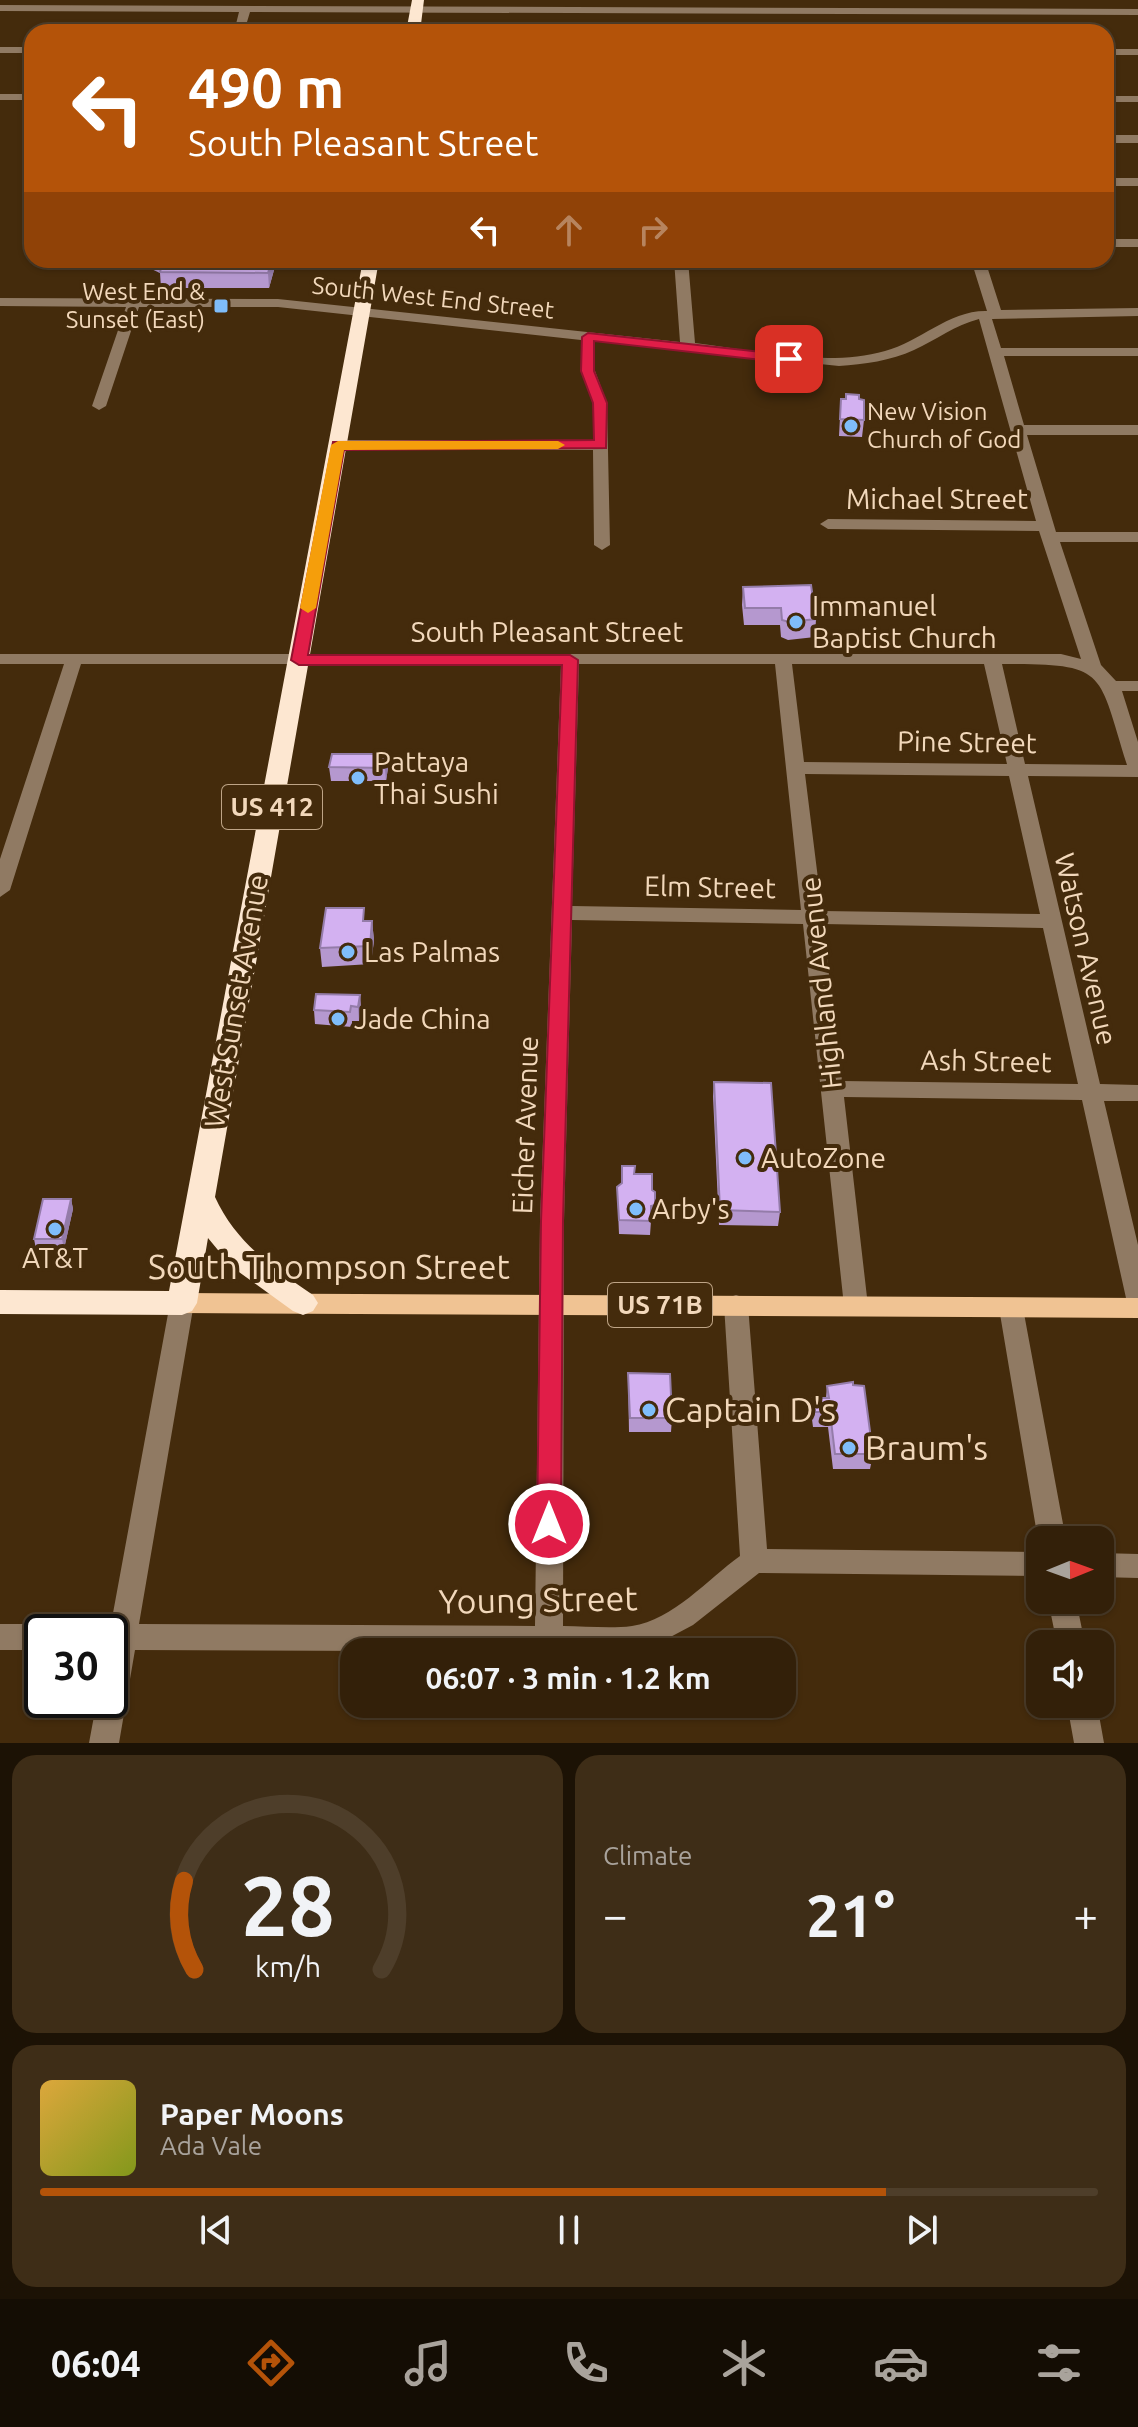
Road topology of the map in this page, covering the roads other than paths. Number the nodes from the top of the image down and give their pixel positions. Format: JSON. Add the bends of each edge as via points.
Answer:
{"nodes":[{"id":1,"x":116,"y":4,"type":"edge"},
{"id":2,"x":418,"y":4,"type":"edge"},
{"id":3,"x":572,"y":4,"type":"edge"},
{"id":4,"x":0,"y":8,"type":"edge"},
{"id":5,"x":246,"y":8,"type":"junction"},
{"id":6,"x":915,"y":11,"type":"edge"},
{"id":7,"x":1138,"y":12,"type":"edge"},
{"id":8,"x":241,"y":24,"type":"edge"},
{"id":9,"x":414,"y":24,"type":"edge"},
{"id":10,"x":0,"y":50,"type":"edge"},
{"id":11,"x":24,"y":50,"type":"edge"},
{"id":12,"x":1114,"y":52,"type":"edge"},
{"id":13,"x":1138,"y":52,"type":"edge"},
{"id":14,"x":0,"y":97,"type":"edge"},
{"id":15,"x":24,"y":97,"type":"edge"},
{"id":16,"x":1114,"y":99,"type":"edge"},
{"id":17,"x":1138,"y":99,"type":"edge"},
{"id":18,"x":1114,"y":139,"type":"edge"},
{"id":19,"x":1138,"y":139,"type":"edge"},
{"id":20,"x":1114,"y":182,"type":"edge"},
{"id":21,"x":1138,"y":182,"type":"edge"},
{"id":22,"x":1114,"y":243,"type":"edge"},
{"id":23,"x":1138,"y":243,"type":"edge"},
{"id":24,"x":370,"y":268,"type":"edge"},
{"id":25,"x":682,"y":268,"type":"edge"},
{"id":26,"x":980,"y":268,"type":"edge"},
{"id":27,"x":0,"y":302,"type":"edge"},
{"id":28,"x":134,"y":302,"type":"junction"},
{"id":29,"x":362,"y":311,"type":"junction"},
{"id":30,"x":1138,"y":312,"type":"edge"},
{"id":31,"x":989,"y":314,"type":"junction"},
{"id":32,"x":945,"y":325,"type":"junction"},
{"id":33,"x":588,"y":337,"type":"junction"},
{"id":34,"x":993,"y":344,"type":"junction"},
{"id":35,"x":688,"y":348,"type":"junction"},
{"id":36,"x":1138,"y":352,"type":"edge"},
{"id":37,"x":99,"y":406,"type":"dead end"},
{"id":38,"x":1017,"y":430,"type":"junction"},
{"id":39,"x":1138,"y":430,"type":"edge"},
{"id":40,"x":338,"y":445,"type":"junction"},
{"id":41,"x":601,"y":445,"type":"junction"},
{"id":42,"x":828,"y":524,"type":"dead end"},
{"id":43,"x":1048,"y":532,"type":"junction"},
{"id":44,"x":1138,"y":537,"type":"edge"},
{"id":45,"x":602,"y":545,"type":"dead end"},
{"id":46,"x":0,"y":659,"type":"edge"},
{"id":47,"x":992,"y":659,"type":"junction"},
{"id":48,"x":74,"y":660,"type":"junction"},
{"id":49,"x":299,"y":660,"type":"junction"},
{"id":50,"x":570,"y":660,"type":"junction"},
{"id":51,"x":783,"y":660,"type":"junction"},
{"id":52,"x":1093,"y":667,"type":"junction"},
{"id":53,"x":1111,"y":686,"type":"junction"},
{"id":54,"x":1138,"y":686,"type":"edge"},
{"id":55,"x":796,"y":768,"type":"junction"},
{"id":56,"x":1016,"y":771,"type":"junction"},
{"id":57,"x":1138,"y":771,"type":"edge"},
{"id":58,"x":0,"y":890,"type":"edge"},
{"id":59,"x":560,"y":913,"type":"junction"},
{"id":60,"x":814,"y":917,"type":"junction"},
{"id":61,"x":1050,"y":921,"type":"junction"},
{"id":62,"x":833,"y":1089,"type":"junction"},
{"id":63,"x":1090,"y":1092,"type":"junction"},
{"id":64,"x":1138,"y":1093,"type":"edge"},
{"id":65,"x":201,"y":1197,"type":"junction"},
{"id":66,"x":1138,"y":1298,"type":"edge"},
{"id":67,"x":0,"y":1302,"type":"edge"},
{"id":68,"x":182,"y":1303,"type":"junction"},
{"id":69,"x":303,"y":1303,"type":"junction"},
{"id":70,"x":551,"y":1304,"type":"junction"},
{"id":71,"x":736,"y":1305,"type":"junction"},
{"id":72,"x":856,"y":1306,"type":"junction"},
{"id":73,"x":1011,"y":1308,"type":"junction"},
{"id":74,"x":1138,"y":1308,"type":"edge"},
{"id":75,"x":1050,"y":1526,"type":"edge"},
{"id":76,"x":754,"y":1561,"type":"junction"},
{"id":77,"x":1026,"y":1564,"type":"edge"},
{"id":78,"x":1114,"y":1565,"type":"edge"},
{"id":79,"x":1138,"y":1566,"type":"edge"},
{"id":80,"x":121,"y":1614,"type":"edge"},
{"id":81,"x":0,"y":1637,"type":"edge"},
{"id":82,"x":24,"y":1637,"type":"edge"},
{"id":83,"x":128,"y":1637,"type":"edge"},
{"id":84,"x":340,"y":1638,"type":"edge"},
{"id":85,"x":549,"y":1638,"type":"edge"},
{"id":86,"x":636,"y":1638,"type":"edge"},
{"id":87,"x":107,"y":1718,"type":"edge"},
{"id":88,"x":1085,"y":1718,"type":"edge"},
{"id":89,"x":104,"y":1743,"type":"edge"},
{"id":90,"x":1089,"y":1743,"type":"edge"}],
"edges":[{"from":1,"to":4,"type":"street"},
{"from":1,"to":5,"type":"street"},
{"from":2,"to":3,"type":"street"},
{"from":2,"to":5,"type":"street"},
{"from":2,"to":9,"type":"highway"},
{"from":3,"to":6,"type":"street"},
{"from":5,"to":8,"type":"street"},
{"from":6,"to":7,"type":"street"},
{"from":10,"to":11,"type":"street"},
{"from":12,"to":13,"type":"street"},
{"from":14,"to":15,"type":"street"},
{"from":16,"to":17,"type":"street"},
{"from":18,"to":19,"type":"street"},
{"from":20,"to":21,"type":"street"},
{"from":22,"to":23,"type":"street"},
{"from":24,"to":29,"type":"highway","name":"West Sunset Avenue","number":"US 412"},
{"from":25,"to":35,"type":"street"},
{"from":26,"to":31,"type":"street"},
{"from":27,"to":28,"type":"street","name":"South West End Street"},
{"from":28,"to":29,"type":"street","name":"South West End Street","via":[[250,302]]},
{"from":28,"to":37,"type":"street"},
{"from":29,"to":33,"type":"street","name":"South West End Street"},
{"from":29,"to":40,"type":"highway","name":"West Sunset Avenue","number":"US 412"},
{"from":30,"to":31,"type":"street","name":"South West End Street"},
{"from":31,"to":32,"type":"street","name":"South West End Street"},
{"from":31,"to":34,"type":"street"},
{"from":32,"to":34,"type":"street","via":[[977,328]]},
{"from":32,"to":35,"type":"street","name":"South West End Street","via":[[902,350],[855,361]]},
{"from":33,"to":35,"type":"street","name":"South West End Street"},
{"from":33,"to":41,"type":"street","via":[[588,371],[600,403]]},
{"from":34,"to":36,"type":"street"},
{"from":34,"to":38,"type":"street"},
{"from":38,"to":39,"type":"street"},
{"from":38,"to":43,"type":"street"},
{"from":40,"to":41,"type":"street"},
{"from":40,"to":49,"type":"highway","name":"West Sunset Avenue","number":"US 412"},
{"from":41,"to":45,"type":"street"},
{"from":42,"to":43,"type":"street","name":"Michael Street"},
{"from":43,"to":44,"type":"street","name":"Michael Street"},
{"from":43,"to":52,"type":"street"},
{"from":46,"to":48,"type":"street","name":"South Pleasant Street"},
{"from":47,"to":51,"type":"street","name":"South Pleasant Street"},
{"from":47,"to":52,"type":"street","name":"South Pleasant Street","via":[[1061,659]]},
{"from":47,"to":56,"type":"street","name":"Watson Avenue"},
{"from":48,"to":49,"type":"street","name":"South Pleasant Street"},
{"from":48,"to":58,"type":"street"},
{"from":49,"to":50,"type":"street","name":"South Pleasant Street"},
{"from":49,"to":65,"type":"highway","name":"West Sunset Avenue","number":"US 412"},
{"from":50,"to":51,"type":"street","name":"South Pleasant Street"},
{"from":50,"to":59,"type":"street","name":"Eicher Avenue"},
{"from":51,"to":55,"type":"street","name":"Highland Avenue"},
{"from":52,"to":53,"type":"street"},
{"from":53,"to":54,"type":"street"},
{"from":53,"to":57,"type":"street"},
{"from":55,"to":56,"type":"street","name":"Pine Street"},
{"from":55,"to":60,"type":"street","name":"Highland Avenue"},
{"from":56,"to":57,"type":"street","name":"Pine Street"},
{"from":56,"to":61,"type":"street","name":"Watson Avenue"},
{"from":59,"to":60,"type":"street","name":"Elm Street"},
{"from":59,"to":70,"type":"street","name":"Eicher Avenue"},
{"from":60,"to":61,"type":"street","name":"Elm Street"},
{"from":60,"to":62,"type":"street","name":"Highland Avenue"},
{"from":61,"to":63,"type":"street","name":"Watson Avenue"},
{"from":62,"to":63,"type":"street","name":"Ash Street"},
{"from":62,"to":72,"type":"street","name":"Highland Avenue"},
{"from":63,"to":64,"type":"street","name":"Ash Street"},
{"from":63,"to":66,"type":"street","name":"Watson Avenue"},
{"from":65,"to":68,"type":"highway","name":"West Sunset Avenue","number":"US 412"},
{"from":65,"to":69,"type":"highway","via":[[229,1248]]},
{"from":67,"to":68,"type":"highway","name":"South Thompson Street","number":"US 71B"},
{"from":68,"to":69,"type":"main road","name":"South Thompson Street","number":"US 71B"},
{"from":68,"to":80,"type":"street","name":"West Sunset Avenue"},
{"from":69,"to":70,"type":"main road","name":"South Thompson Street","number":"US 71B"},
{"from":70,"to":71,"type":"main road","name":"South Thompson Street","number":"US 71B"},
{"from":70,"to":85,"type":"street","name":"Eicher Avenue"},
{"from":71,"to":72,"type":"main road","name":"South Thompson Street","number":"US 71B"},
{"from":71,"to":76,"type":"street"},
{"from":72,"to":73,"type":"main road","name":"South Thompson Street","number":"US 71B"},
{"from":73,"to":74,"type":"main road","name":"South Thompson Street","number":"US 71B"},
{"from":73,"to":75,"type":"street"},
{"from":76,"to":77,"type":"street"},
{"from":76,"to":86,"type":"street","name":"Young Street","via":[[684,1619]]},
{"from":78,"to":79,"type":"street"},
{"from":81,"to":82,"type":"street"},
{"from":83,"to":84,"type":"street","name":"Young Street"},
{"from":87,"to":89,"type":"street","name":"West Sunset Avenue"},
{"from":88,"to":90,"type":"street"}]}
